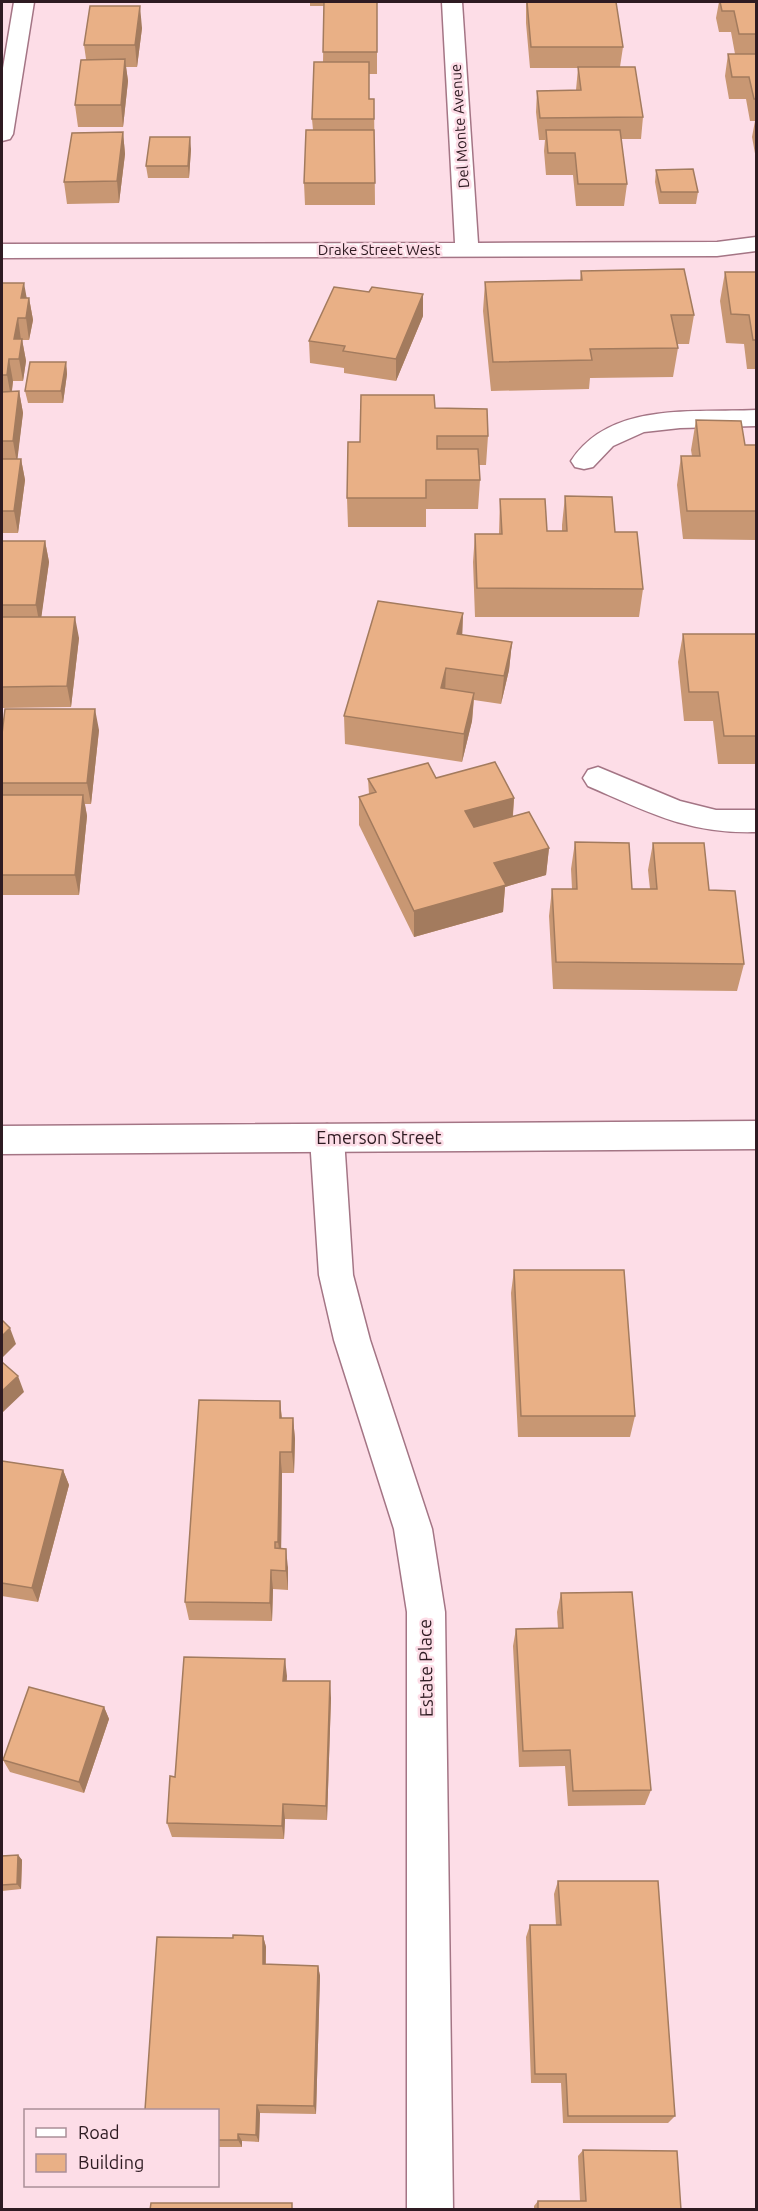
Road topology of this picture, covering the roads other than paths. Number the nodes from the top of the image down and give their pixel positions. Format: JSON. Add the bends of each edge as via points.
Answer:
{"nodes":[{"id":1,"x":24,"y":2,"type":"edge"},
{"id":2,"x":452,"y":2,"type":"edge"},
{"id":3,"x":2,"y":134,"type":"edge"},
{"id":4,"x":756,"y":244,"type":"edge"},
{"id":5,"x":467,"y":250,"type":"junction"},
{"id":6,"x":2,"y":251,"type":"edge"},
{"id":7,"x":756,"y":418,"type":"edge"},
{"id":8,"x":584,"y":461,"type":"dead end"},
{"id":9,"x":598,"y":778,"type":"dead end"},
{"id":10,"x":756,"y":822,"type":"edge"},
{"id":11,"x":756,"y":1135,"type":"edge"},
{"id":12,"x":327,"y":1138,"type":"junction"},
{"id":13,"x":2,"y":1140,"type":"edge"},
{"id":14,"x":430,"y":2210,"type":"edge"}],
"edges":[{"from":1,"to":3,"type":"street"},
{"from":2,"to":5,"type":"street","name":"Del Monte Avenue"},
{"from":4,"to":5,"type":"street","name":"Drake Street West","via":[[717,249]]},
{"from":5,"to":6,"type":"street","name":"Drake Street West"},
{"from":7,"to":8,"type":"street","via":[[660,422],[633,427],[606,438]]},
{"from":9,"to":10,"type":"street","via":[[673,811],[716,821]]},
{"from":11,"to":12,"type":"street","name":"Emerson Street"},
{"from":12,"to":13,"type":"street","name":"Emerson Street"},
{"from":12,"to":14,"type":"street","name":"Estate Place","via":[[336,1275],[352,1340],[413,1529],[426,1612]]}]}
